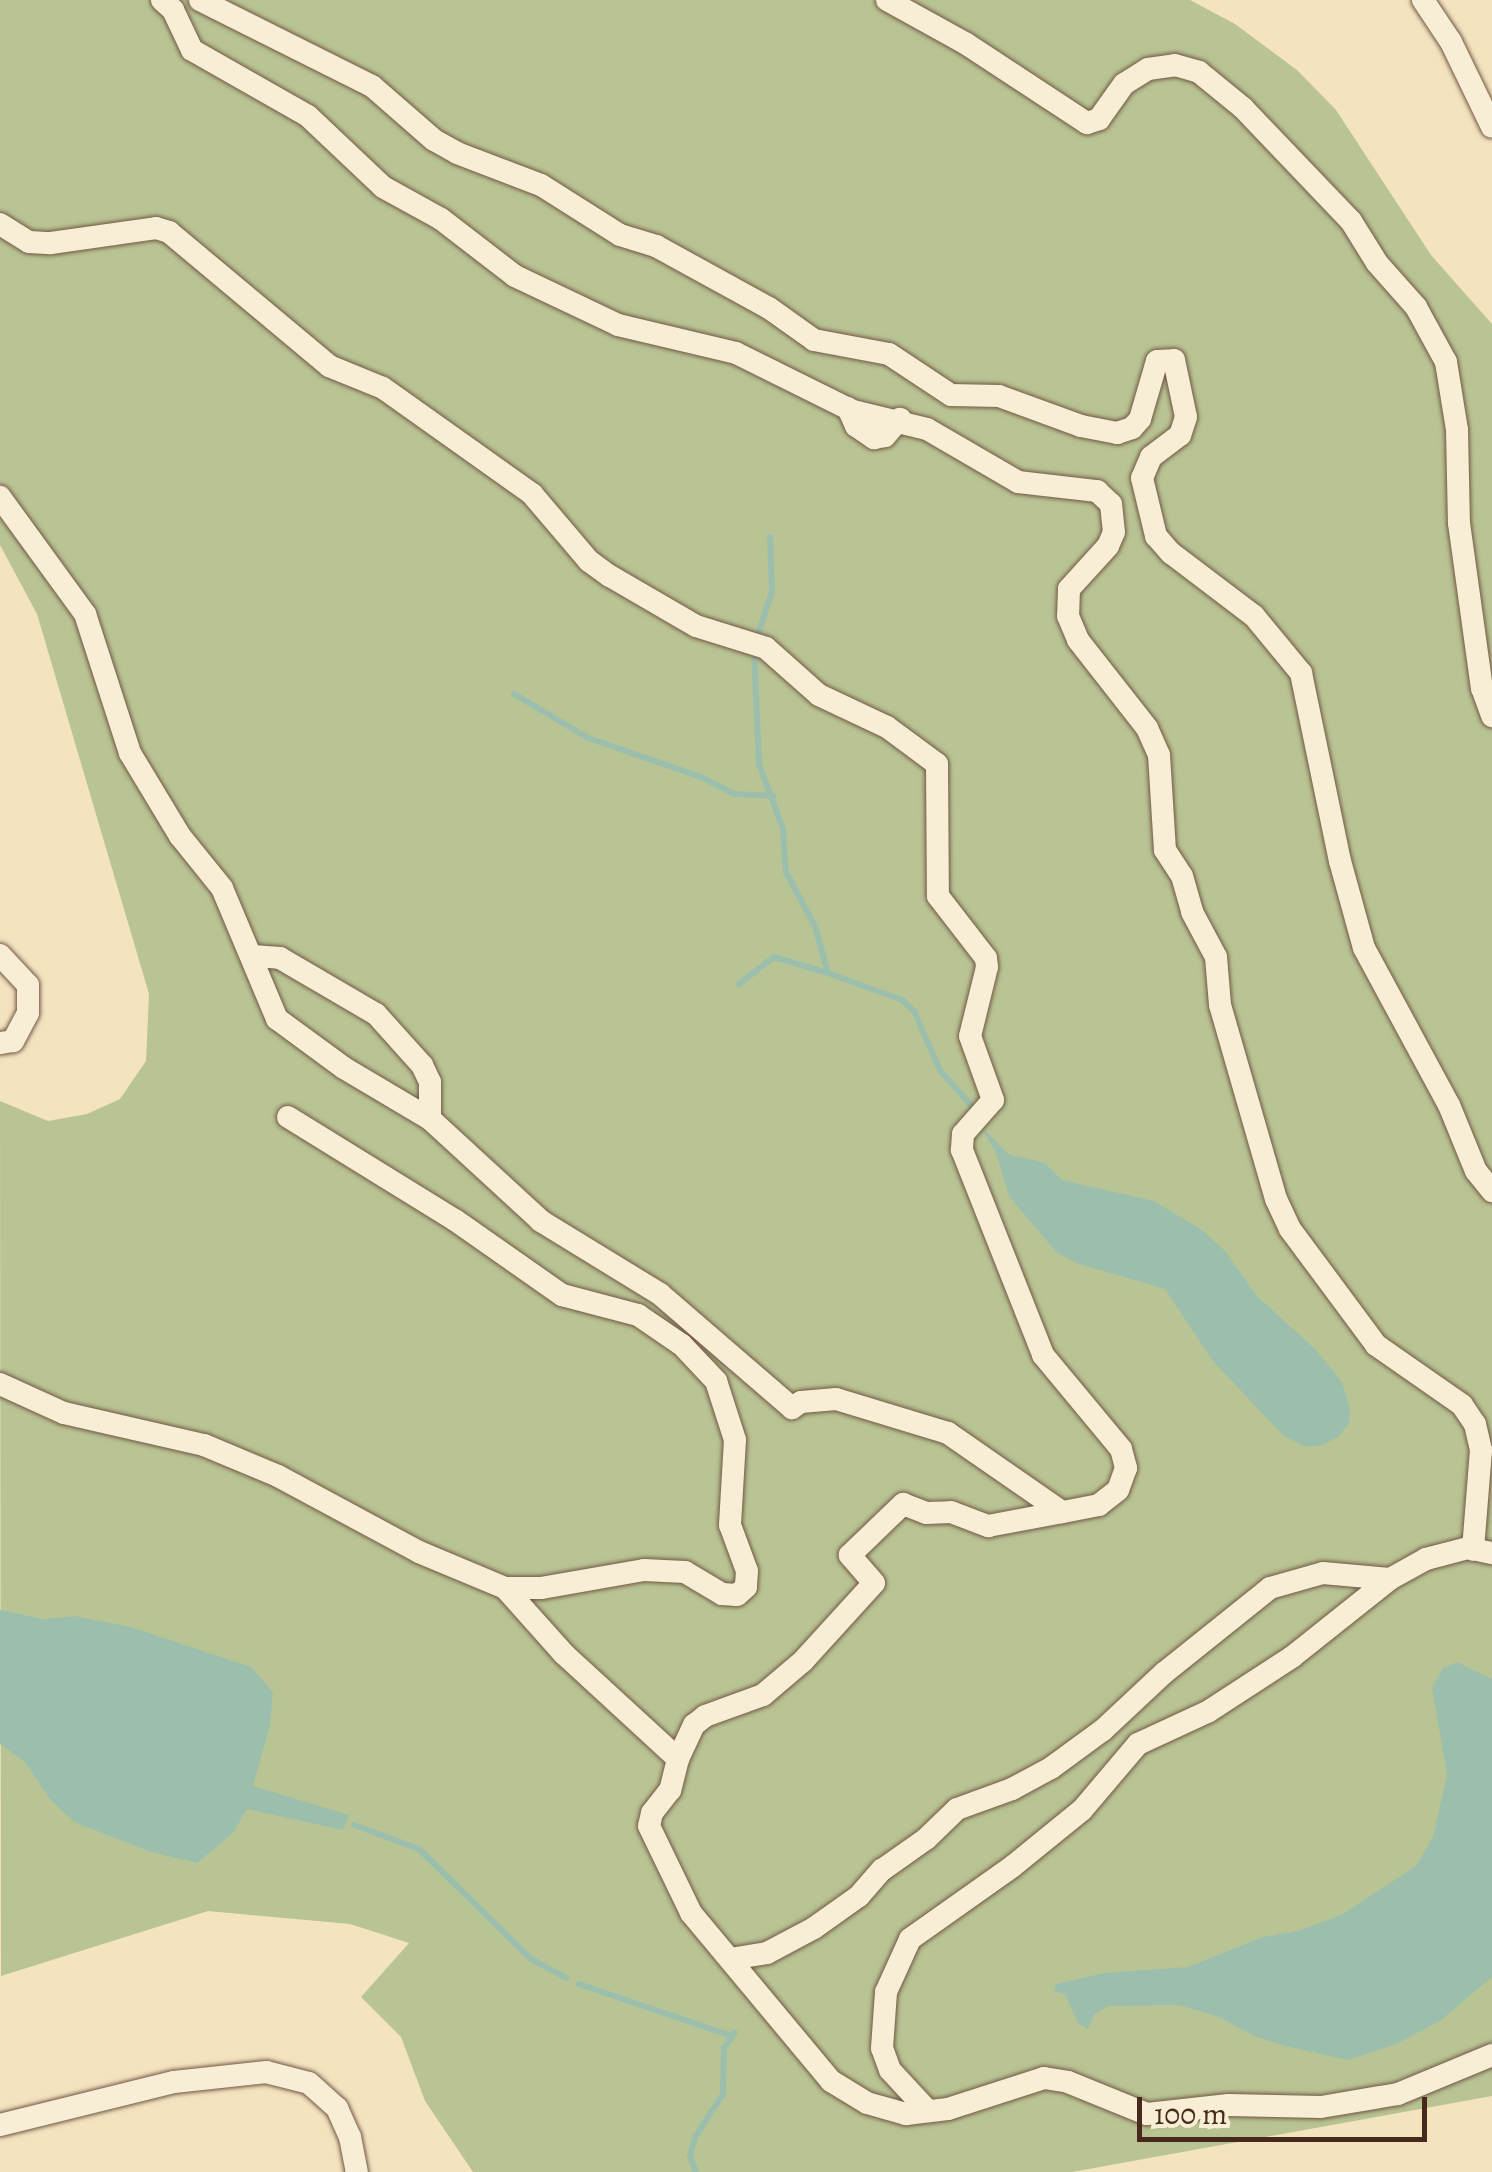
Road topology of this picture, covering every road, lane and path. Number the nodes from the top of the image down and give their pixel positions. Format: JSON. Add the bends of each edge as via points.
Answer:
{"nodes":[{"id":1,"x":162,"y":0,"type":"edge"},
{"id":2,"x":200,"y":0,"type":"edge"},
{"id":3,"x":887,"y":0,"type":"edge"},
{"id":4,"x":1423,"y":0,"type":"edge"},
{"id":5,"x":1492,"y":127,"type":"edge"},
{"id":6,"x":0,"y":224,"type":"edge"},
{"id":7,"x":0,"y":497,"type":"edge"},
{"id":8,"x":1492,"y":716,"type":"edge"},
{"id":9,"x":0,"y":955,"type":"edge"},
{"id":10,"x":253,"y":956,"type":"junction"},
{"id":11,"x":0,"y":1043,"type":"edge"},
{"id":12,"x":288,"y":1117,"type":"dead end"},
{"id":13,"x":430,"y":1119,"type":"junction"},
{"id":14,"x":1492,"y":1191,"type":"edge"},
{"id":15,"x":0,"y":1384,"type":"edge"},
{"id":16,"x":1062,"y":1512,"type":"junction"},
{"id":17,"x":1483,"y":1551,"type":"edge"},
{"id":18,"x":1390,"y":1579,"type":"junction"},
{"id":19,"x":505,"y":1588,"type":"junction"},
{"id":20,"x":678,"y":1759,"type":"junction"},
{"id":21,"x":730,"y":1959,"type":"junction"},
{"id":22,"x":1492,"y":2056,"type":"edge"},
{"id":23,"x":927,"y":2110,"type":"junction"},
{"id":24,"x":0,"y":2125,"type":"edge"},
{"id":25,"x":357,"y":2172,"type":"edge"}],
"edges":[{"from":1,"to":17,"type":"street","via":[[192,50],[308,116],[383,187],[440,218],[515,276],[618,324],[736,353],[848,408],[927,429],[1018,482],[1097,491],[1111,504],[1114,532],[1069,588],[1068,616],[1078,640],[1147,728],[1159,756],[1164,850],[1216,957],[1220,1005],[1276,1199],[1376,1345],[1462,1404],[1476,1424]]},
{"from":2,"to":14,"type":"street","via":[[372,86],[457,154],[542,186],[620,235],[656,246],[769,308],[814,340],[889,354],[952,394],[1022,402],[1117,433],[1140,419],[1157,361],[1174,360],[1186,416],[1180,435],[1151,457],[1142,478],[1156,536],[1254,616],[1301,673],[1364,948]]},
{"from":3,"to":8,"type":"street","via":[[1086,123],[1099,119],[1124,84],[1148,69],[1174,65],[1199,72],[1243,108],[1351,221],[1376,263],[1416,307],[1446,362],[1457,430],[1459,523],[1482,688]]},
{"from":4,"to":5,"type":"street"},
{"from":6,"to":16,"type":"street","via":[[28,242],[169,232],[330,366],[383,388],[532,494],[610,576],[696,626],[776,654],[819,695],[887,728],[937,764],[938,896],[987,967],[970,1036],[993,1100],[963,1134],[962,1150],[1042,1355],[1125,1460],[1124,1481],[1110,1498]]},
{"from":7,"to":10,"type":"street","via":[[85,614],[130,753],[180,836],[222,888]]},
{"from":9,"to":11,"type":"street","via":[[28,985],[28,1013],[12,1040]]},
{"from":10,"to":13,"type":"street","via":[[277,1019]]},
{"from":10,"to":13,"type":"street","via":[[280,958],[376,1014],[422,1064],[430,1082]]},
{"from":12,"to":19,"type":"street","via":[[562,1295],[638,1315],[716,1381],[734,1440],[729,1514],[746,1587],[737,1595],[722,1594],[685,1572],[644,1570]]},
{"from":13,"to":16,"type":"street","via":[[541,1222],[660,1294],[792,1408],[836,1399],[948,1433]]},
{"from":15,"to":19,"type":"street","via":[[64,1413],[204,1446]]},
{"from":16,"to":20,"type":"street","via":[[988,1526],[903,1504],[850,1555],[874,1583],[762,1695],[705,1716]]},
{"from":17,"to":18,"type":"street","via":[[1426,1560]]},
{"from":18,"to":21,"type":"street","via":[[1306,1575],[1258,1594],[1051,1768],[958,1809],[814,1928],[766,1953]]},
{"from":18,"to":23,"type":"street","via":[[1292,1657],[1138,1744],[1082,1810],[910,1938],[886,1992],[882,2048],[890,2070]]},
{"from":19,"to":20,"type":"street","via":[[564,1654]]},
{"from":20,"to":21,"type":"street","via":[[649,1826],[691,1913]]},
{"from":21,"to":23,"type":"street","via":[[831,2080],[867,2104],[906,2114]]},
{"from":22,"to":23,"type":"street","via":[[1398,2094],[1321,2106],[1147,2114],[1044,2078],[966,2106]]},
{"from":24,"to":25,"type":"street","via":[[174,2082],[266,2072],[309,2083],[337,2108]]}]}
